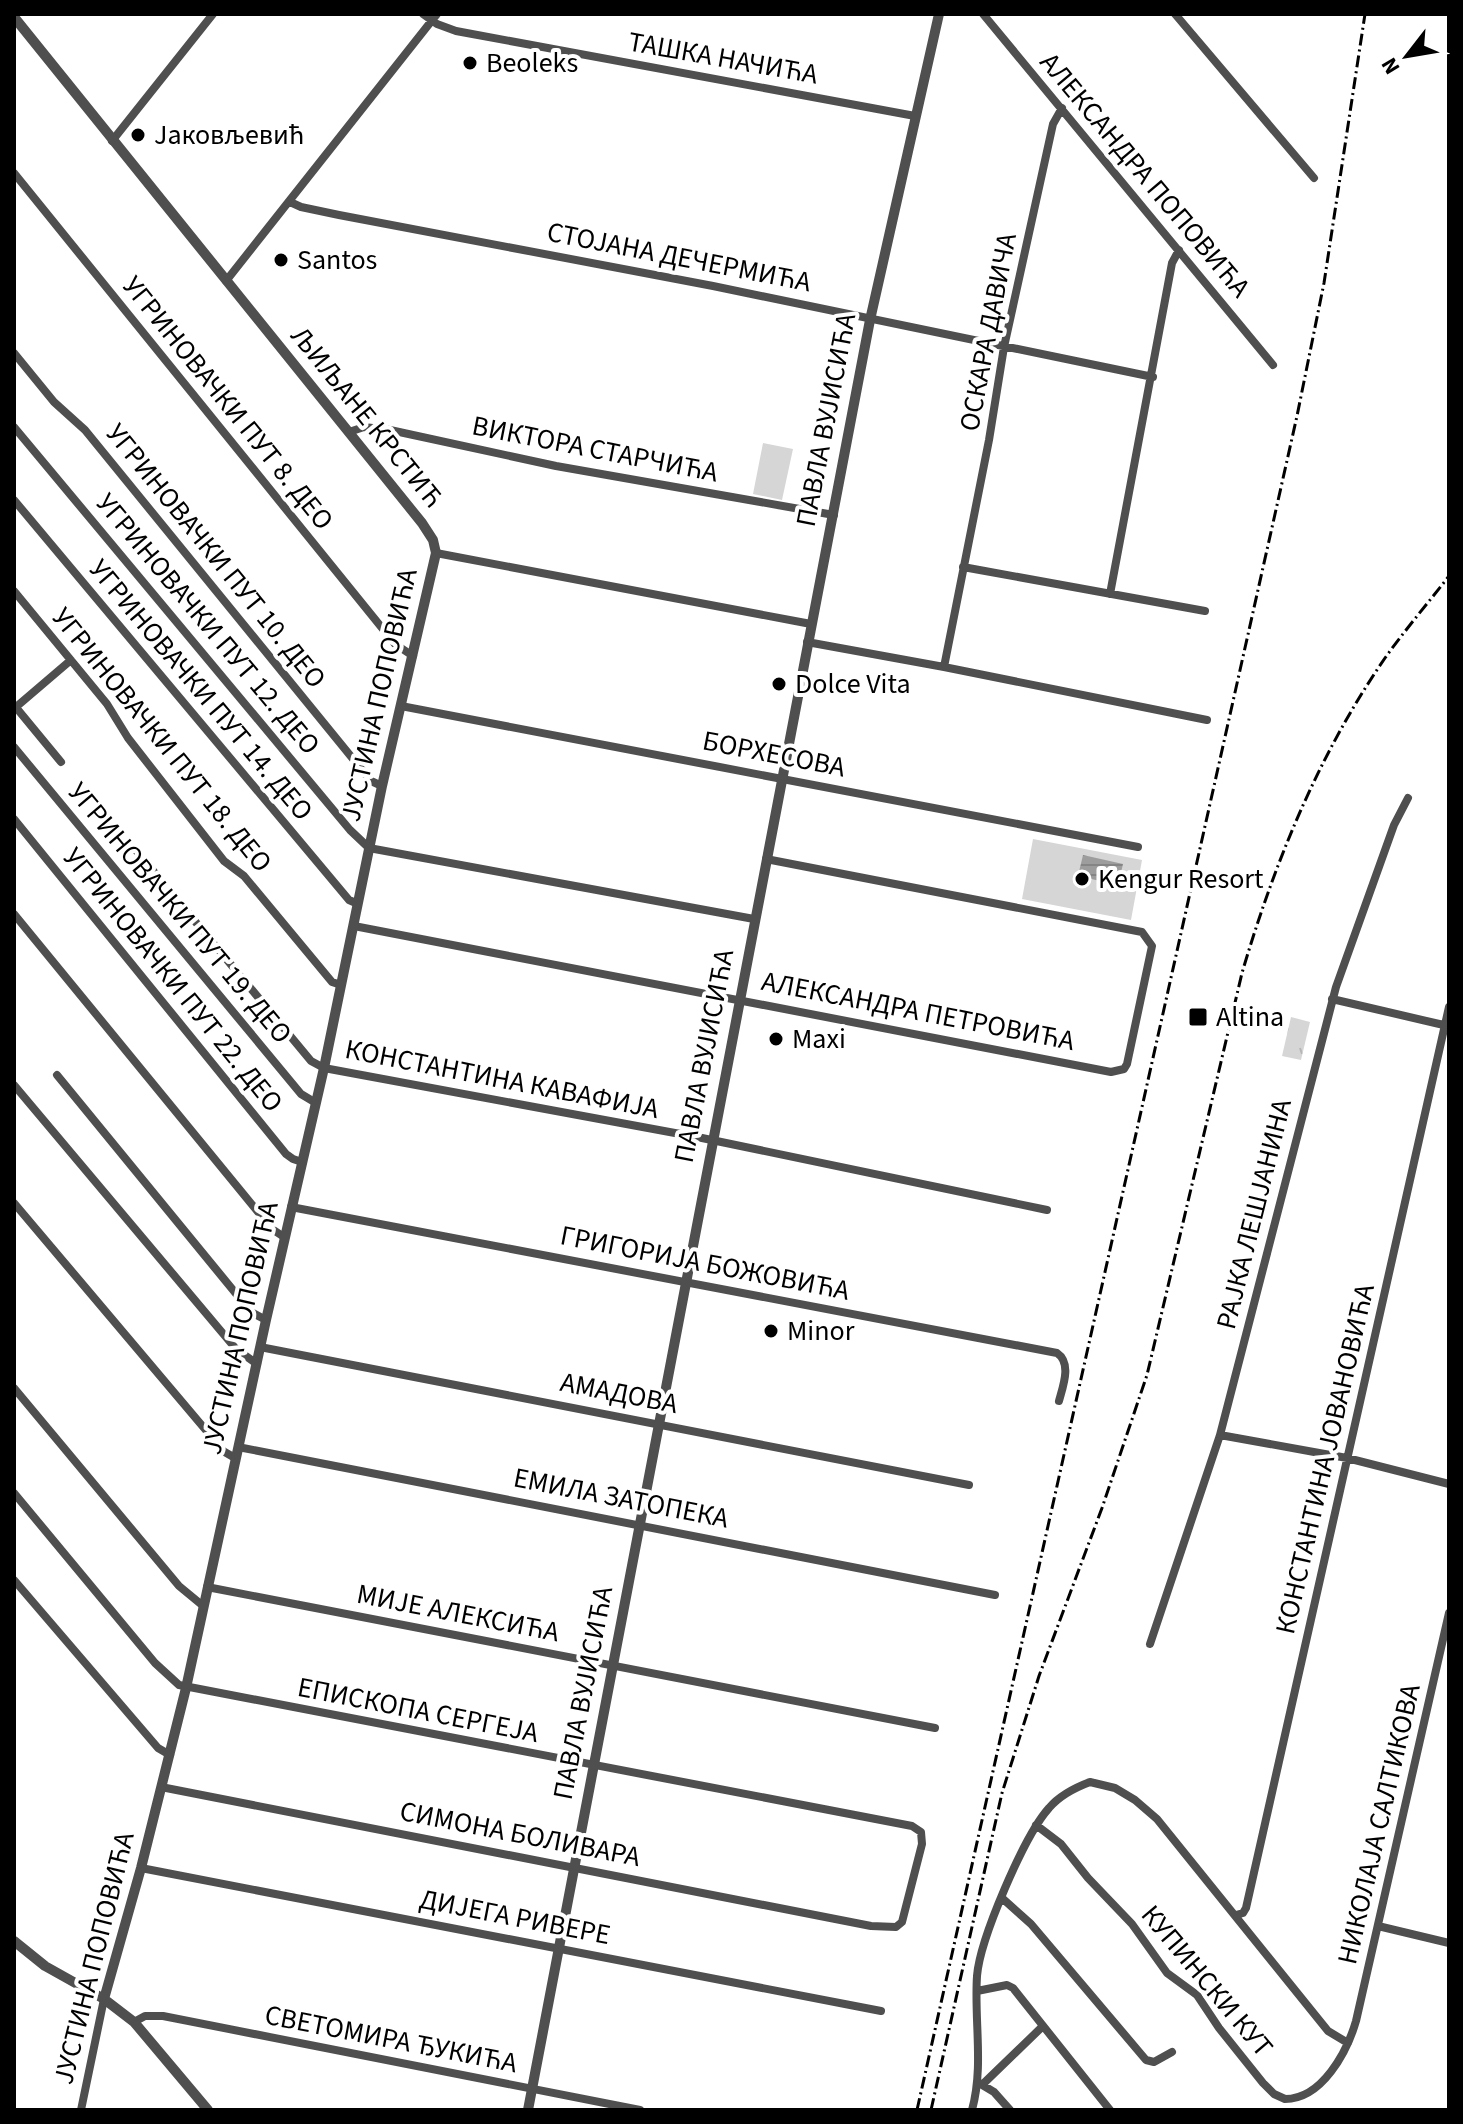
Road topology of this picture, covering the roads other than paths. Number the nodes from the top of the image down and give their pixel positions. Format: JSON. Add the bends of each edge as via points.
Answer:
{"nodes":[{"id":1,"x":213,"y":14,"type":"edge"},
{"id":2,"x":423,"y":14,"type":"edge"},
{"id":3,"x":939,"y":14,"type":"edge"},
{"id":4,"x":983,"y":14,"type":"edge"},
{"id":5,"x":1175,"y":14,"type":"edge"},
{"id":6,"x":14,"y":17,"type":"edge"},
{"id":7,"x":434,"y":17,"type":"edge"},
{"id":8,"x":1062,"y":108,"type":"junction"},
{"id":9,"x":915,"y":116,"type":"junction"},
{"id":10,"x":112,"y":141,"type":"junction"},
{"id":11,"x":14,"y":173,"type":"edge"},
{"id":12,"x":1314,"y":178,"type":"dead end"},
{"id":13,"x":290,"y":202,"type":"junction"},
{"id":14,"x":1179,"y":250,"type":"junction"},
{"id":15,"x":226,"y":281,"type":"junction"},
{"id":16,"x":870,"y":320,"type":"junction"},
{"id":17,"x":1004,"y":347,"type":"junction"},
{"id":18,"x":14,"y":353,"type":"edge"},
{"id":19,"x":1273,"y":365,"type":"dead end"},
{"id":20,"x":1153,"y":377,"type":"junction"},
{"id":21,"x":14,"y":427,"type":"edge"},
{"id":22,"x":349,"y":432,"type":"junction"},
{"id":23,"x":14,"y":500,"type":"edge"},
{"id":24,"x":834,"y":515,"type":"junction"},
{"id":25,"x":436,"y":553,"type":"junction"},
{"id":26,"x":963,"y":567,"type":"junction"},
{"id":27,"x":14,"y":591,"type":"edge"},
{"id":28,"x":1110,"y":594,"type":"junction"},
{"id":29,"x":1205,"y":611,"type":"dead end"},
{"id":30,"x":811,"y":624,"type":"junction"},
{"id":31,"x":807,"y":642,"type":"junction"},
{"id":32,"x":413,"y":656,"type":"junction"},
{"id":33,"x":71,"y":660,"type":"junction"},
{"id":34,"x":944,"y":667,"type":"junction"},
{"id":35,"x":15,"y":706,"type":"edge"},
{"id":36,"x":401,"y":706,"type":"junction"},
{"id":37,"x":1207,"y":720,"type":"dead end"},
{"id":38,"x":14,"y":747,"type":"edge"},
{"id":39,"x":61,"y":762,"type":"dead end"},
{"id":40,"x":781,"y":777,"type":"junction"},
{"id":41,"x":382,"y":786,"type":"junction"},
{"id":42,"x":1408,"y":798,"type":"dead end"},
{"id":43,"x":14,"y":819,"type":"edge"},
{"id":44,"x":1138,"y":847,"type":"dead end"},
{"id":45,"x":369,"y":848,"type":"junction"},
{"id":46,"x":135,"y":849,"type":"dead end"},
{"id":47,"x":766,"y":859,"type":"junction"},
{"id":48,"x":358,"y":904,"type":"junction"},
{"id":49,"x":14,"y":914,"type":"edge"},
{"id":50,"x":754,"y":919,"type":"junction"},
{"id":51,"x":354,"y":926,"type":"junction"},
{"id":52,"x":341,"y":985,"type":"junction"},
{"id":53,"x":739,"y":999,"type":"junction"},
{"id":54,"x":1332,"y":999,"type":"junction"},
{"id":55,"x":1449,"y":1007,"type":"edge"},
{"id":56,"x":1447,"y":1026,"type":"edge"},
{"id":57,"x":324,"y":1068,"type":"junction"},
{"id":58,"x":57,"y":1075,"type":"dead end"},
{"id":59,"x":14,"y":1085,"type":"edge"},
{"id":60,"x":316,"y":1103,"type":"junction"},
{"id":61,"x":712,"y":1140,"type":"junction"},
{"id":62,"x":302,"y":1162,"type":"junction"},
{"id":63,"x":14,"y":1203,"type":"edge"},
{"id":64,"x":291,"y":1207,"type":"junction"},
{"id":65,"x":1047,"y":1210,"type":"dead end"},
{"id":66,"x":284,"y":1237,"type":"junction"},
{"id":67,"x":684,"y":1281,"type":"junction"},
{"id":68,"x":266,"y":1320,"type":"junction"},
{"id":69,"x":260,"y":1347,"type":"junction"},
{"id":70,"x":257,"y":1364,"type":"junction"},
{"id":71,"x":14,"y":1388,"type":"edge"},
{"id":72,"x":1059,"y":1401,"type":"dead end"},
{"id":73,"x":659,"y":1423,"type":"junction"},
{"id":74,"x":1220,"y":1435,"type":"junction"},
{"id":75,"x":237,"y":1453,"type":"junction"},
{"id":76,"x":1347,"y":1458,"type":"junction"},
{"id":77,"x":1449,"y":1484,"type":"edge"},
{"id":78,"x":969,"y":1485,"type":"dead end"},
{"id":79,"x":14,"y":1493,"type":"edge"},
{"id":80,"x":639,"y":1524,"type":"junction"},
{"id":81,"x":14,"y":1580,"type":"edge"},
{"id":82,"x":207,"y":1587,"type":"junction"},
{"id":83,"x":995,"y":1595,"type":"dead end"},
{"id":84,"x":202,"y":1605,"type":"junction"},
{"id":85,"x":1449,"y":1613,"type":"edge"},
{"id":86,"x":1150,"y":1644,"type":"dead end"},
{"id":87,"x":613,"y":1665,"type":"junction"},
{"id":88,"x":186,"y":1688,"type":"junction"},
{"id":89,"x":935,"y":1728,"type":"dead end"},
{"id":90,"x":170,"y":1755,"type":"junction"},
{"id":91,"x":593,"y":1766,"type":"junction"},
{"id":92,"x":161,"y":1787,"type":"junction"},
{"id":93,"x":1036,"y":1825,"type":"junction"},
{"id":94,"x":575,"y":1866,"type":"junction"},
{"id":95,"x":141,"y":1868,"type":"junction"},
{"id":96,"x":1002,"y":1898,"type":"junction"},
{"id":97,"x":1236,"y":1915,"type":"junction"},
{"id":98,"x":871,"y":1926,"type":"joint"},
{"id":99,"x":1378,"y":1926,"type":"junction"},
{"id":100,"x":14,"y":1941,"type":"edge"},
{"id":101,"x":1449,"y":1943,"type":"edge"},
{"id":102,"x":559,"y":1948,"type":"junction"},
{"id":103,"x":977,"y":1991,"type":"junction"},
{"id":104,"x":104,"y":1999,"type":"junction"},
{"id":105,"x":881,"y":2011,"type":"dead end"},
{"id":106,"x":134,"y":2022,"type":"junction"},
{"id":107,"x":1043,"y":2026,"type":"junction"},
{"id":108,"x":1348,"y":2043,"type":"junction"},
{"id":109,"x":1172,"y":2052,"type":"dead end"},
{"id":110,"x":981,"y":2083,"type":"junction"},
{"id":111,"x":532,"y":2088,"type":"junction"},
{"id":112,"x":81,"y":2110,"type":"edge"},
{"id":113,"x":208,"y":2110,"type":"edge"},
{"id":114,"x":528,"y":2110,"type":"edge"},
{"id":115,"x":640,"y":2110,"type":"edge"},
{"id":116,"x":972,"y":2110,"type":"edge"},
{"id":117,"x":1010,"y":2110,"type":"edge"},
{"id":118,"x":1110,"y":2110,"type":"edge"}],
"edges":[{"from":1,"to":10,"type":"street"},
{"from":2,"to":7,"type":"street"},
{"from":3,"to":9,"type":"street","name":"ПАВЛА ВУЈИСИЋА"},
{"from":4,"to":8,"type":"street","name":"АЛЕКСАНДРА ПОПОВИЋА"},
{"from":5,"to":12,"type":"street"},
{"from":6,"to":10,"type":"street","name":"ЉИЉАНЕ КРСТИЋ"},
{"from":7,"to":9,"type":"street","name":"ТАШКА НАЧИЋА","via":[[456,31]]},
{"from":7,"to":13,"type":"street"},
{"from":8,"to":14,"type":"street","name":"АЛЕКСАНДРА ПОПОВИЋА"},
{"from":8,"to":17,"type":"street","name":"ОСКАРА ДАВИЧА","via":[[1053,124]]},
{"from":9,"to":16,"type":"street","name":"ПАВЛА ВУЈИСИЋА"},
{"from":10,"to":15,"type":"street","name":"ЉИЉАНЕ КРСТИЋ"},
{"from":11,"to":32,"type":"street","name":"УГРИНОВАЧКИ ПУТ 8. ДЕО","via":[[400,650]]},
{"from":13,"to":15,"type":"street"},
{"from":13,"to":16,"type":"street","name":"СТОЈАНА ДЕЧЕРМИЋА"},
{"from":14,"to":19,"type":"street","name":"АЛЕКСАНДРА ПОПОВИЋА"},
{"from":14,"to":20,"type":"street","via":[[1172,263]]},
{"from":15,"to":22,"type":"street","name":"ЉИЉАНЕ КРСТИЋ"},
{"from":16,"to":17,"type":"street","name":"СТОЈАНА ДЕЧЕРМИЋА"},
{"from":16,"to":24,"type":"street","name":"ПАВЛА ВУЈИСИЋА"},
{"from":17,"to":20,"type":"street","name":"СТОЈАНА ДЕЧЕРМИЋА"},
{"from":17,"to":26,"type":"street","name":"ОСКАРА ДАВИЧА"},
{"from":18,"to":41,"type":"street","name":"УГРИНОВАЧКИ ПУТ 10. ДЕО","via":[[85,430],[371,781]]},
{"from":20,"to":28,"type":"street"},
{"from":21,"to":45,"type":"street","name":"УГРИНОВАЧКИ ПУТ 12. ДЕО"},
{"from":22,"to":24,"type":"street","name":"ВИКТОРА СТАРЧИЋА","via":[[364,427],[390,430],[556,466]]},
{"from":22,"to":25,"type":"street","name":"ЉИЉАНЕ КРСТИЋ","via":[[422,523]]},
{"from":23,"to":48,"type":"street","name":"УГРИНОВАЧКИ ПУТ 14. ДЕО","via":[[339,888]]},
{"from":24,"to":30,"type":"street","name":"ПАВЛА ВУЈИСИЋА"},
{"from":25,"to":30,"type":"street","name":"ЉИЉАНЕ КРСТИЋ"},
{"from":25,"to":32,"type":"street","name":"ЈУСТИНА ПОПОВИЋА"},
{"from":26,"to":28,"type":"street"},
{"from":26,"to":34,"type":"street","name":"ОСКАРА ДАВИЧА"},
{"from":27,"to":33,"type":"street","name":"УГРИНОВАЧКИ ПУТ 18. ДЕО"},
{"from":28,"to":29,"type":"street"},
{"from":30,"to":31,"type":"street","name":"ПАВЛА ВУЈИСИЋА"},
{"from":31,"to":34,"type":"street"},
{"from":31,"to":40,"type":"street","name":"ПАВЛА ВУЈИСИЋА"},
{"from":32,"to":36,"type":"street","name":"ЈУСТИНА ПОПОВИЋА"},
{"from":33,"to":35,"type":"street"},
{"from":33,"to":52,"type":"street","name":"УГРИНОВАЧКИ ПУТ 18. ДЕО","via":[[219,854],[244,876],[332,982]]},
{"from":34,"to":37,"type":"street"},
{"from":35,"to":39,"type":"street"},
{"from":36,"to":40,"type":"street","name":"БОРХЕСОВА"},
{"from":36,"to":41,"type":"street","name":"ЈУСТИНА ПОПОВИЋА"},
{"from":38,"to":60,"type":"street","name":"УГРИНОВАЧКИ ПУТ 19. ДЕО","via":[[301,1094]]},
{"from":40,"to":44,"type":"street","name":"БОРХЕСОВА"},
{"from":40,"to":47,"type":"street","name":"ПАВЛА ВУЈИСИЋА"},
{"from":41,"to":45,"type":"street","name":"ЈУСТИНА ПОПОВИЋА"},
{"from":42,"to":54,"type":"street","name":"РАЈКА ЛЕШЈАНИНА"},
{"from":43,"to":62,"type":"street","name":"УГРИНОВАЧКИ ПУТ 22. ДЕО","via":[[280,1147]]},
{"from":45,"to":48,"type":"street","name":"ЈУСТИНА ПОПОВИЋА"},
{"from":45,"to":50,"type":"street"},
{"from":46,"to":57,"type":"street","via":[[311,1061]]},
{"from":47,"to":50,"type":"street","name":"ПАВЛА ВУЈИСИЋА"},
{"from":47,"to":53,"type":"street","name":"АЛЕКСАНДРА ПЕТРОВИЋА","via":[[1130,929],[1142,932],[1152,946],[1129,1056],[1118,1071]]},
{"from":48,"to":51,"type":"street","name":"ЈУСТИНА ПОПОВИЋА"},
{"from":49,"to":66,"type":"street","via":[[272,1229]]},
{"from":50,"to":53,"type":"street","name":"ПАВЛА ВУЈИСИЋА"},
{"from":51,"to":52,"type":"street","name":"ЈУСТИНА ПОПОВИЋА"},
{"from":51,"to":53,"type":"street","name":"АЛЕКСАНДРА ПЕТРОВИЋА"},
{"from":52,"to":57,"type":"street","name":"ЈУСТИНА ПОПОВИЋА"},
{"from":53,"to":61,"type":"street","name":"ПАВЛА ВУЈИСИЋА"},
{"from":54,"to":56,"type":"street"},
{"from":54,"to":74,"type":"street","name":"РАЈКА ЛЕШЈАНИНА"},
{"from":55,"to":56,"type":"street","name":"КОНСТАНТИНА ЈОВАНОВИЋА"},
{"from":56,"to":76,"type":"street","name":"КОНСТАНТИНА ЈОВАНОВИЋА"},
{"from":57,"to":60,"type":"street","name":"ЈУСТИНА ПОПОВИЋА"},
{"from":57,"to":61,"type":"street","name":"КОНСТАНТИНА КАВАФИЈА"},
{"from":58,"to":68,"type":"street","via":[[251,1312]]},
{"from":59,"to":70,"type":"street","via":[[236,1349]]},
{"from":60,"to":62,"type":"street","name":"ЈУСТИНА ПОПОВИЋА"},
{"from":61,"to":65,"type":"street","name":"КОНСТАНТИНА КАВАФИЈА"},
{"from":61,"to":67,"type":"street","name":"ПАВЛА ВУЈИСИЋА"},
{"from":62,"to":64,"type":"street","name":"ЈУСТИНА ПОПОВИЋА"},
{"from":63,"to":75,"type":"street","via":[[223,1451]]},
{"from":64,"to":66,"type":"street","name":"ЈУСТИНА ПОПОВИЋА"},
{"from":64,"to":67,"type":"street","name":"ГРИГОРИЈА БОЖОВИЋА"},
{"from":66,"to":68,"type":"street","name":"ЈУСТИНА ПОПОВИЋА"},
{"from":67,"to":72,"type":"street","name":"ГРИГОРИЈА БОЖОВИЋА","via":[[1057,1353],[1066,1364]]},
{"from":67,"to":73,"type":"street","name":"ПАВЛА ВУЈИСИЋА"},
{"from":68,"to":69,"type":"street","name":"ЈУСТИНА ПОПОВИЋА"},
{"from":69,"to":70,"type":"street","name":"ЈУСТИНА ПОПОВИЋА"},
{"from":69,"to":73,"type":"street","name":"АМАДОВА"},
{"from":70,"to":75,"type":"street","name":"ЈУСТИНА ПОПОВИЋА"},
{"from":71,"to":84,"type":"street","via":[[179,1586]]},
{"from":73,"to":78,"type":"street","name":"АМАДОВА"},
{"from":73,"to":80,"type":"street","name":"ПАВЛА ВУЈИСИЋА"},
{"from":74,"to":76,"type":"street"},
{"from":74,"to":86,"type":"street","name":"РАЈКА ЛЕШЈАНИНА"},
{"from":75,"to":80,"type":"street","name":"ЕМИЛА ЗАТОПЕКА"},
{"from":75,"to":82,"type":"street","name":"ЈУСТИНА ПОПОВИЋА"},
{"from":76,"to":77,"type":"street"},
{"from":76,"to":97,"type":"street","name":"КОНСТАНТИНА ЈОВАНОВИЋА","via":[[1246,1908]]},
{"from":79,"to":88,"type":"street","via":[[163,1673]]},
{"from":80,"to":83,"type":"street","name":"ЕМИЛА ЗАТОПЕКА"},
{"from":80,"to":87,"type":"street","name":"ПАВЛА ВУЈИСИЋА"},
{"from":81,"to":90,"type":"street","via":[[161,1752]]},
{"from":82,"to":84,"type":"street","name":"ЈУСТИНА ПОПОВИЋА"},
{"from":82,"to":87,"type":"street","name":"МИЈЕ АЛЕКСИЋА"},
{"from":84,"to":88,"type":"street","name":"ЈУСТИНА ПОПОВИЋА"},
{"from":85,"to":99,"type":"street","name":"НИКОЛАЈА САЛТИКОВА"},
{"from":87,"to":89,"type":"street","name":"МИЈЕ АЛЕКСИЋА"},
{"from":87,"to":91,"type":"street","name":"ПАВЛА ВУЈИСИЋА"},
{"from":88,"to":90,"type":"street","name":"ЈУСТИНА ПОПОВИЋА"},
{"from":88,"to":91,"type":"street","name":"ЕПИСКОПА СЕРГЕЈА"},
{"from":90,"to":92,"type":"street","name":"ЈУСТИНА ПОПОВИЋА"},
{"from":91,"to":94,"type":"street","name":"ПАВЛА ВУЈИСИЋА"},
{"from":91,"to":98,"type":"street","name":"ЕПИСКОПА СЕРГЕЈА","via":[[912,1826],[921,1832],[922,1844],[902,1922],[896,1927]]},
{"from":92,"to":94,"type":"street","name":"СИМОНА БОЛИВАРА"},
{"from":92,"to":95,"type":"street","name":"ЈУСТИНА ПОПОВИЋА"},
{"from":93,"to":96,"type":"street"},
{"from":93,"to":97,"type":"street","via":[[1074,1788],[1093,1782],[1115,1788],[1157,1819]]},
{"from":93,"to":108,"type":"street","name":"КУПИНСКИ КУТ","via":[[1068,1851],[1167,1973],[1197,1995],[1274,2094],[1292,2099],[1313,2089]]},
{"from":94,"to":98,"type":"street","name":"СИМОНА БОЛИВАРА"},
{"from":94,"to":102,"type":"street","name":"ПАВЛА ВУЈИСИЋА"},
{"from":95,"to":102,"type":"street","name":"ДИЈЕГА РИВЕРЕ"},
{"from":95,"to":104,"type":"street","name":"ЈУСТИНА ПОПОВИЋА"},
{"from":96,"to":103,"type":"street","via":[[982,1953]]},
{"from":96,"to":109,"type":"street","via":[[1042,1936],[1146,2060],[1154,2062]]},
{"from":97,"to":108,"type":"street","via":[[1328,2031]]},
{"from":99,"to":101,"type":"street"},
{"from":99,"to":108,"type":"street","name":"НИКОЛАЈА САЛТИКОВА"},
{"from":100,"to":104,"type":"street","via":[[45,1966]]},
{"from":102,"to":105,"type":"street","name":"ДИЈЕГА РИВЕРЕ"},
{"from":102,"to":111,"type":"street","name":"ПАВЛА ВУЈИСИЋА"},
{"from":103,"to":107,"type":"street","via":[[1010,1986]]},
{"from":103,"to":110,"type":"street"},
{"from":104,"to":106,"type":"street"},
{"from":104,"to":112,"type":"street","name":"ЈУСТИНА ПОПОВИЋА"},
{"from":106,"to":111,"type":"street","name":"СВЕТОМИРА ЂУКИЋА","via":[[163,2016]]},
{"from":106,"to":113,"type":"street"},
{"from":107,"to":110,"type":"street"},
{"from":107,"to":118,"type":"street"},
{"from":110,"to":116,"type":"street"},
{"from":110,"to":117,"type":"street"},
{"from":111,"to":114,"type":"street","name":"ПАВЛА ВУЈИСИЋА"},
{"from":111,"to":115,"type":"street","name":"СВЕТОМИРА ЂУКИЋА"}]}
